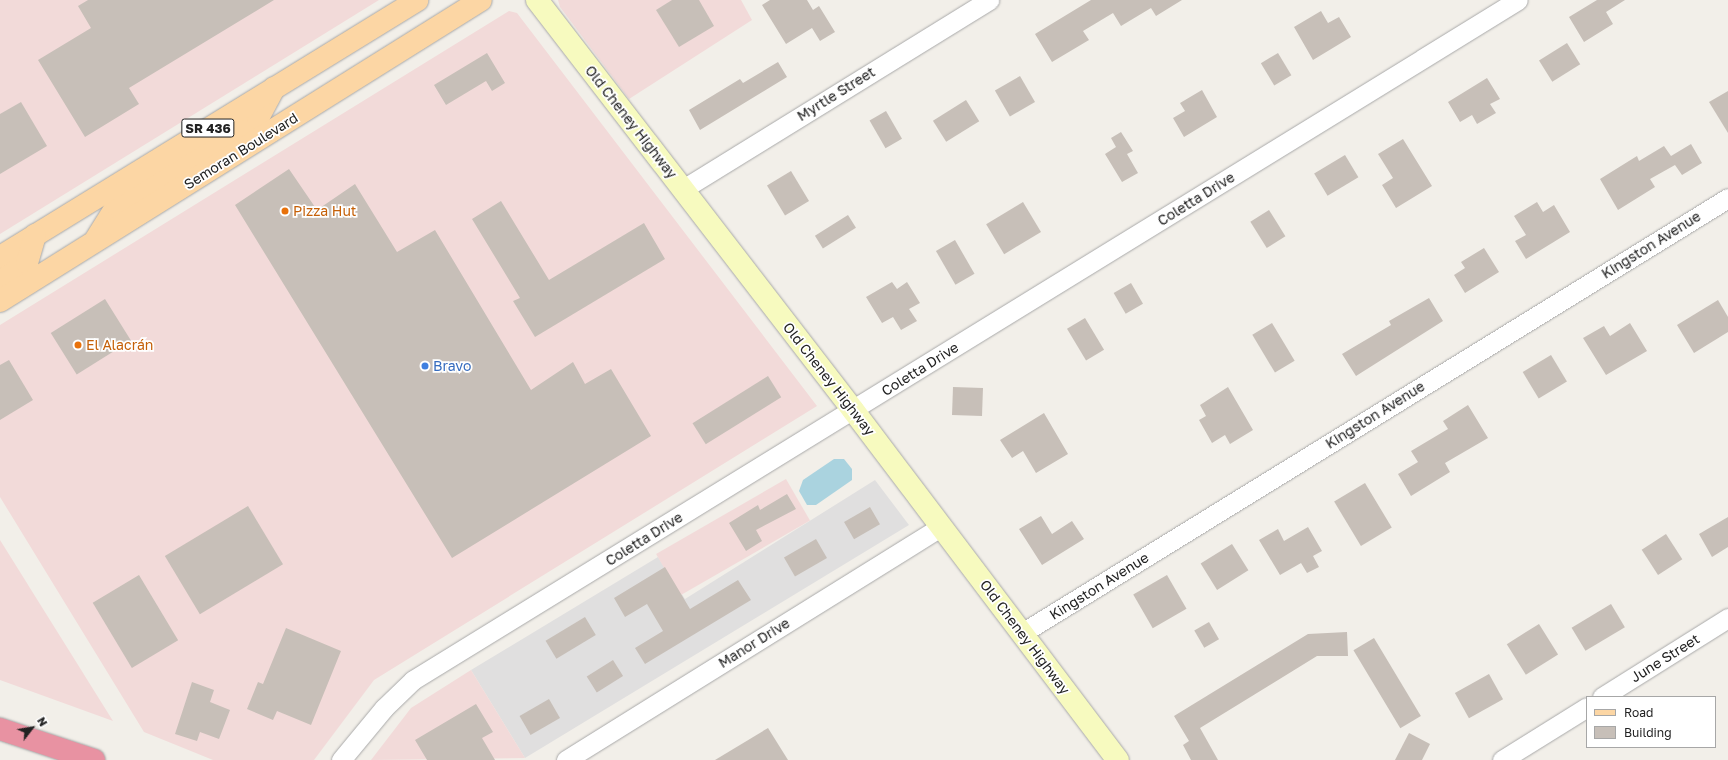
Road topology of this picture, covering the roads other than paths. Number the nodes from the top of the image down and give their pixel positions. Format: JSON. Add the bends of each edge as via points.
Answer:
{"nodes":[{"id":1,"x":417,"y":0,"type":"edge"},
{"id":2,"x":481,"y":0,"type":"edge"},
{"id":3,"x":537,"y":0,"type":"edge"},
{"id":4,"x":989,"y":0,"type":"edge"},
{"id":5,"x":1518,"y":0,"type":"edge"},
{"id":6,"x":275,"y":87,"type":"junction"},
{"id":7,"x":682,"y":189,"type":"junction"},
{"id":8,"x":1728,"y":198,"type":"edge"},
{"id":9,"x":35,"y":235,"type":"junction"},
{"id":10,"x":94,"y":244,"type":"junction"},
{"id":11,"x":0,"y":257,"type":"edge"},
{"id":12,"x":0,"y":287,"type":"edge"},
{"id":13,"x":0,"y":301,"type":"edge"},
{"id":14,"x":853,"y":410,"type":"junction"},
{"id":15,"x":941,"y":527,"type":"junction"},
{"id":16,"x":1728,"y":618,"type":"edge"},
{"id":17,"x":1022,"y":633,"type":"junction"},
{"id":18,"x":1604,"y":696,"type":"edge"},
{"id":19,"x":1586,"y":708,"type":"edge"},
{"id":20,"x":0,"y":729,"type":"edge"},
{"id":21,"x":94,"y":760,"type":"edge"},
{"id":22,"x":341,"y":760,"type":"edge"},
{"id":23,"x":566,"y":760,"type":"edge"},
{"id":24,"x":1118,"y":760,"type":"edge"},
{"id":25,"x":1502,"y":760,"type":"edge"}],
"edges":[{"from":1,"to":6,"type":"main road","number":"SR 436"},
{"from":2,"to":10,"type":"main road","name":"Semoran Boulevard","number":"SR 436"},
{"from":3,"to":7,"type":"street","name":"Old Cheney Highway"},
{"from":4,"to":7,"type":"street","name":"Myrtle Street"},
{"from":5,"to":14,"type":"street","name":"Coletta Drive"},
{"from":6,"to":9,"type":"main road","number":"SR 436"},
{"from":6,"to":10,"type":"main road","via":[[258,118],[117,205]]},
{"from":7,"to":14,"type":"street","name":"Old Cheney Highway"},
{"from":8,"to":17,"type":"street","name":"Kingston Avenue"},
{"from":9,"to":11,"type":"main road","number":"SR 436"},
{"from":9,"to":12,"type":"main road","via":[[27,263],[8,276]]},
{"from":10,"to":13,"type":"main road","name":"Semoran Boulevard","number":"SR 436"},
{"from":14,"to":15,"type":"street","name":"Old Cheney Highway"},
{"from":14,"to":22,"type":"street","name":"Coletta Drive","via":[[413,680],[384,708]]},
{"from":15,"to":17,"type":"street","name":"Old Cheney Highway"},
{"from":15,"to":23,"type":"street","name":"Manor Drive"},
{"from":16,"to":18,"type":"street","name":"June Street"},
{"from":17,"to":24,"type":"street","name":"Old Cheney Highway"},
{"from":19,"to":25,"type":"street"},
{"from":20,"to":21,"type":"highway"}]}
